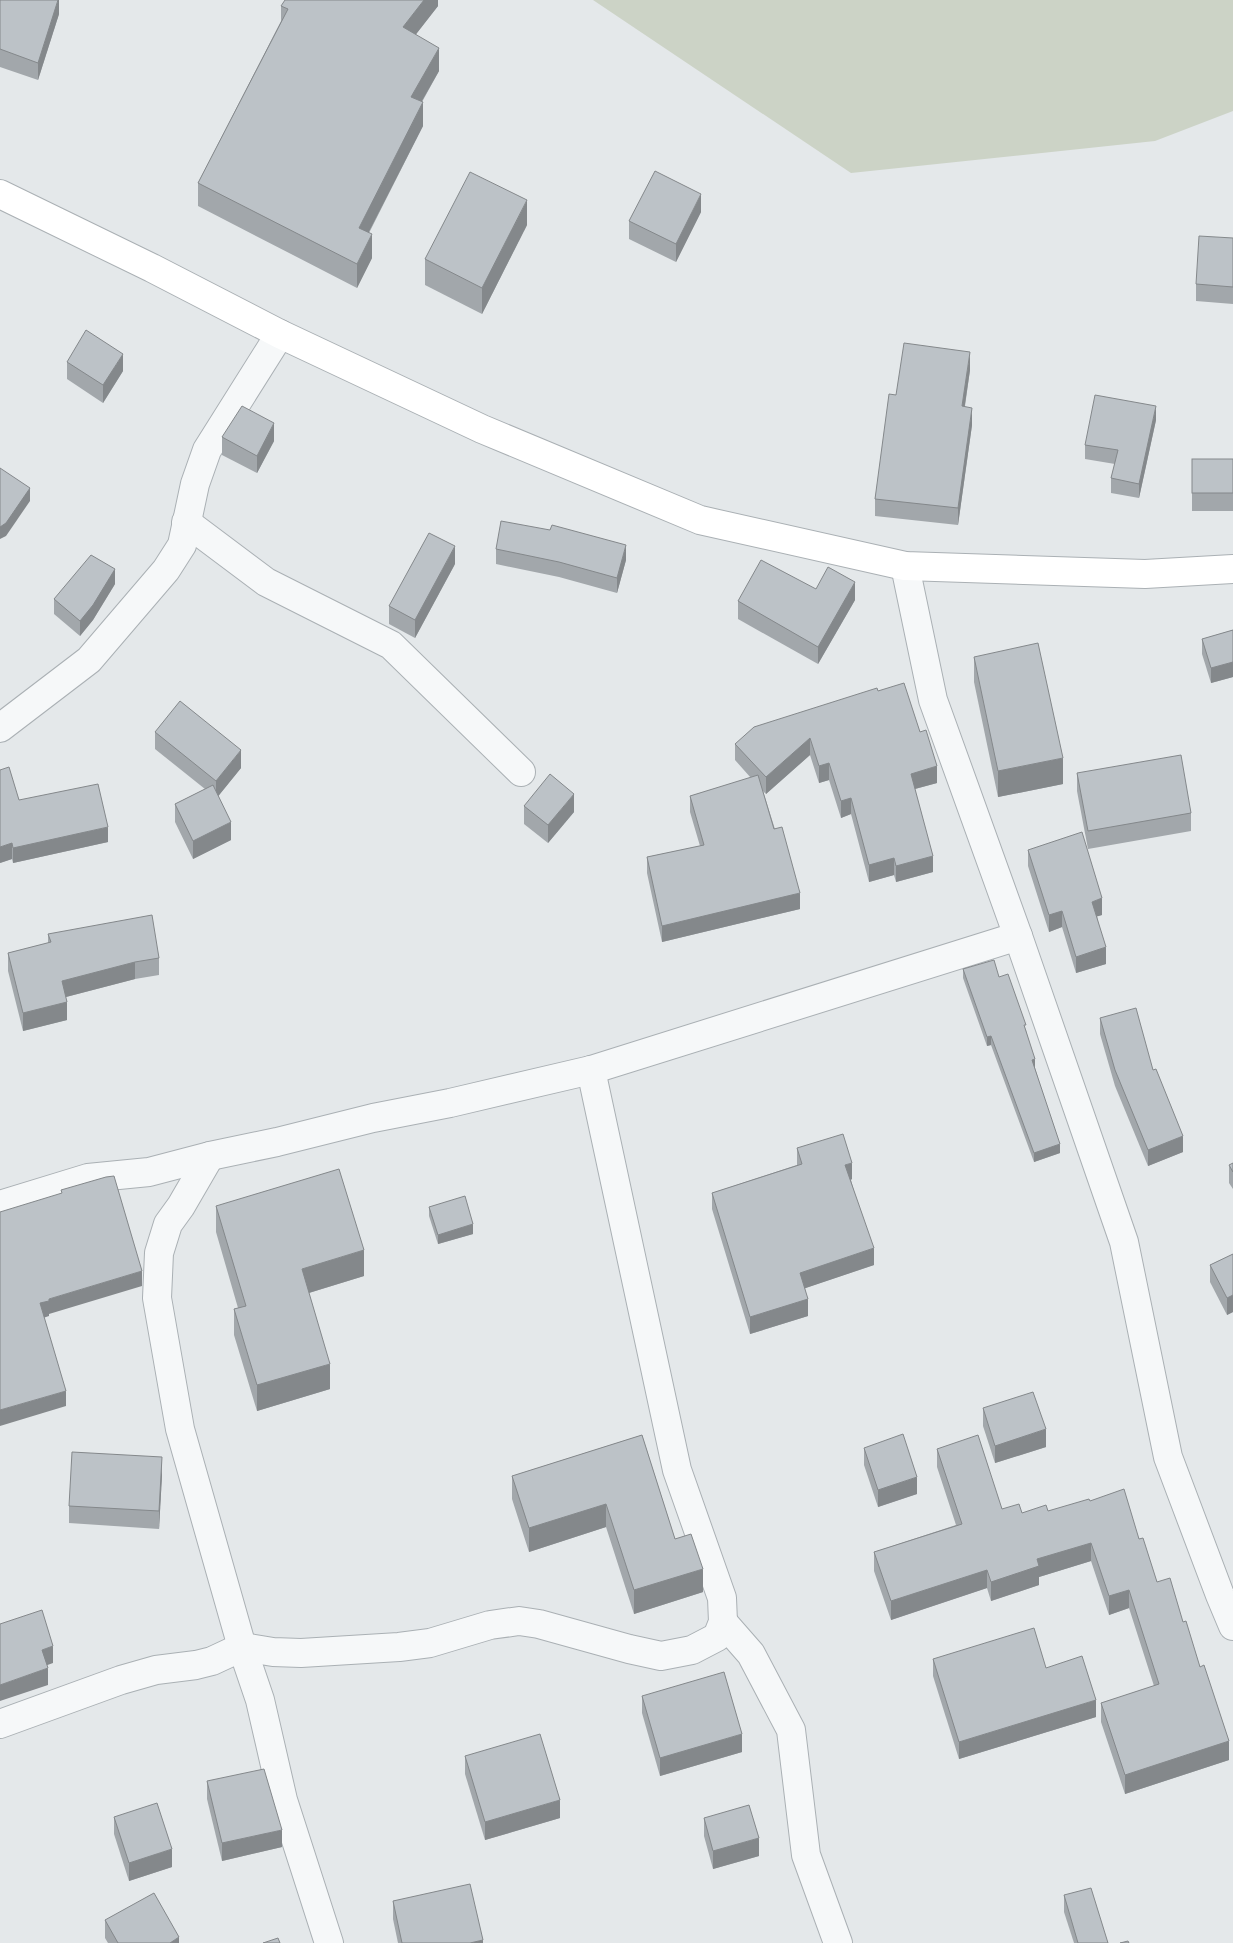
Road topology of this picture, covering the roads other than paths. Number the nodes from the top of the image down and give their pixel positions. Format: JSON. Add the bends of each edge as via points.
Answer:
{"nodes":[{"id":1,"x":0,"y":194,"type":"edge"},
{"id":2,"x":280,"y":334,"type":"junction"},
{"id":3,"x":186,"y":522,"type":"junction"},
{"id":4,"x":905,"y":566,"type":"junction"},
{"id":5,"x":1233,"y":569,"type":"edge"},
{"id":6,"x":0,"y":728,"type":"edge"},
{"id":7,"x":521,"y":772,"type":"dead end"},
{"id":8,"x":1018,"y":936,"type":"junction"},
{"id":9,"x":591,"y":1070,"type":"junction"},
{"id":10,"x":210,"y":1156,"type":"junction"},
{"id":11,"x":0,"y":1205,"type":"edge"},
{"id":12,"x":723,"y":1622,"type":"junction"},
{"id":13,"x":1233,"y":1626,"type":"edge"},
{"id":14,"x":242,"y":1647,"type":"junction"},
{"id":15,"x":0,"y":1724,"type":"edge"},
{"id":16,"x":330,"y":1943,"type":"edge"},
{"id":17,"x":838,"y":1943,"type":"edge"}],
"edges":[{"from":1,"to":2,"type":"street"},
{"from":2,"to":3,"type":"street","via":[[207,450]]},
{"from":2,"to":4,"type":"street","via":[[482,429],[700,520]]},
{"from":3,"to":6,"type":"street","via":[[182,545],[166,570],[89,660]]},
{"from":3,"to":7,"type":"street","via":[[266,582],[391,645]]},
{"from":4,"to":5,"type":"street","via":[[1145,574]]},
{"from":4,"to":8,"type":"street","via":[[933,700]]},
{"from":8,"to":9,"type":"street"},
{"from":8,"to":13,"type":"street","via":[[1124,1242],[1168,1457]]},
{"from":9,"to":10,"type":"street"},
{"from":9,"to":12,"type":"street","via":[[677,1470],[722,1598]]},
{"from":10,"to":11,"type":"street","via":[[148,1172],[88,1178]]},
{"from":10,"to":14,"type":"street","via":[[168,1224],[159,1253],[157,1298],[180,1429]]},
{"from":12,"to":14,"type":"street","via":[[717,1637],[692,1650],[661,1656],[519,1621],[399,1647],[301,1653]]},
{"from":12,"to":17,"type":"street","via":[[751,1654],[791,1730],[806,1855]]},
{"from":14,"to":15,"type":"street","via":[[204,1663],[156,1670],[121,1680]]},
{"from":14,"to":16,"type":"street","via":[[260,1700],[282,1800]]}]}
